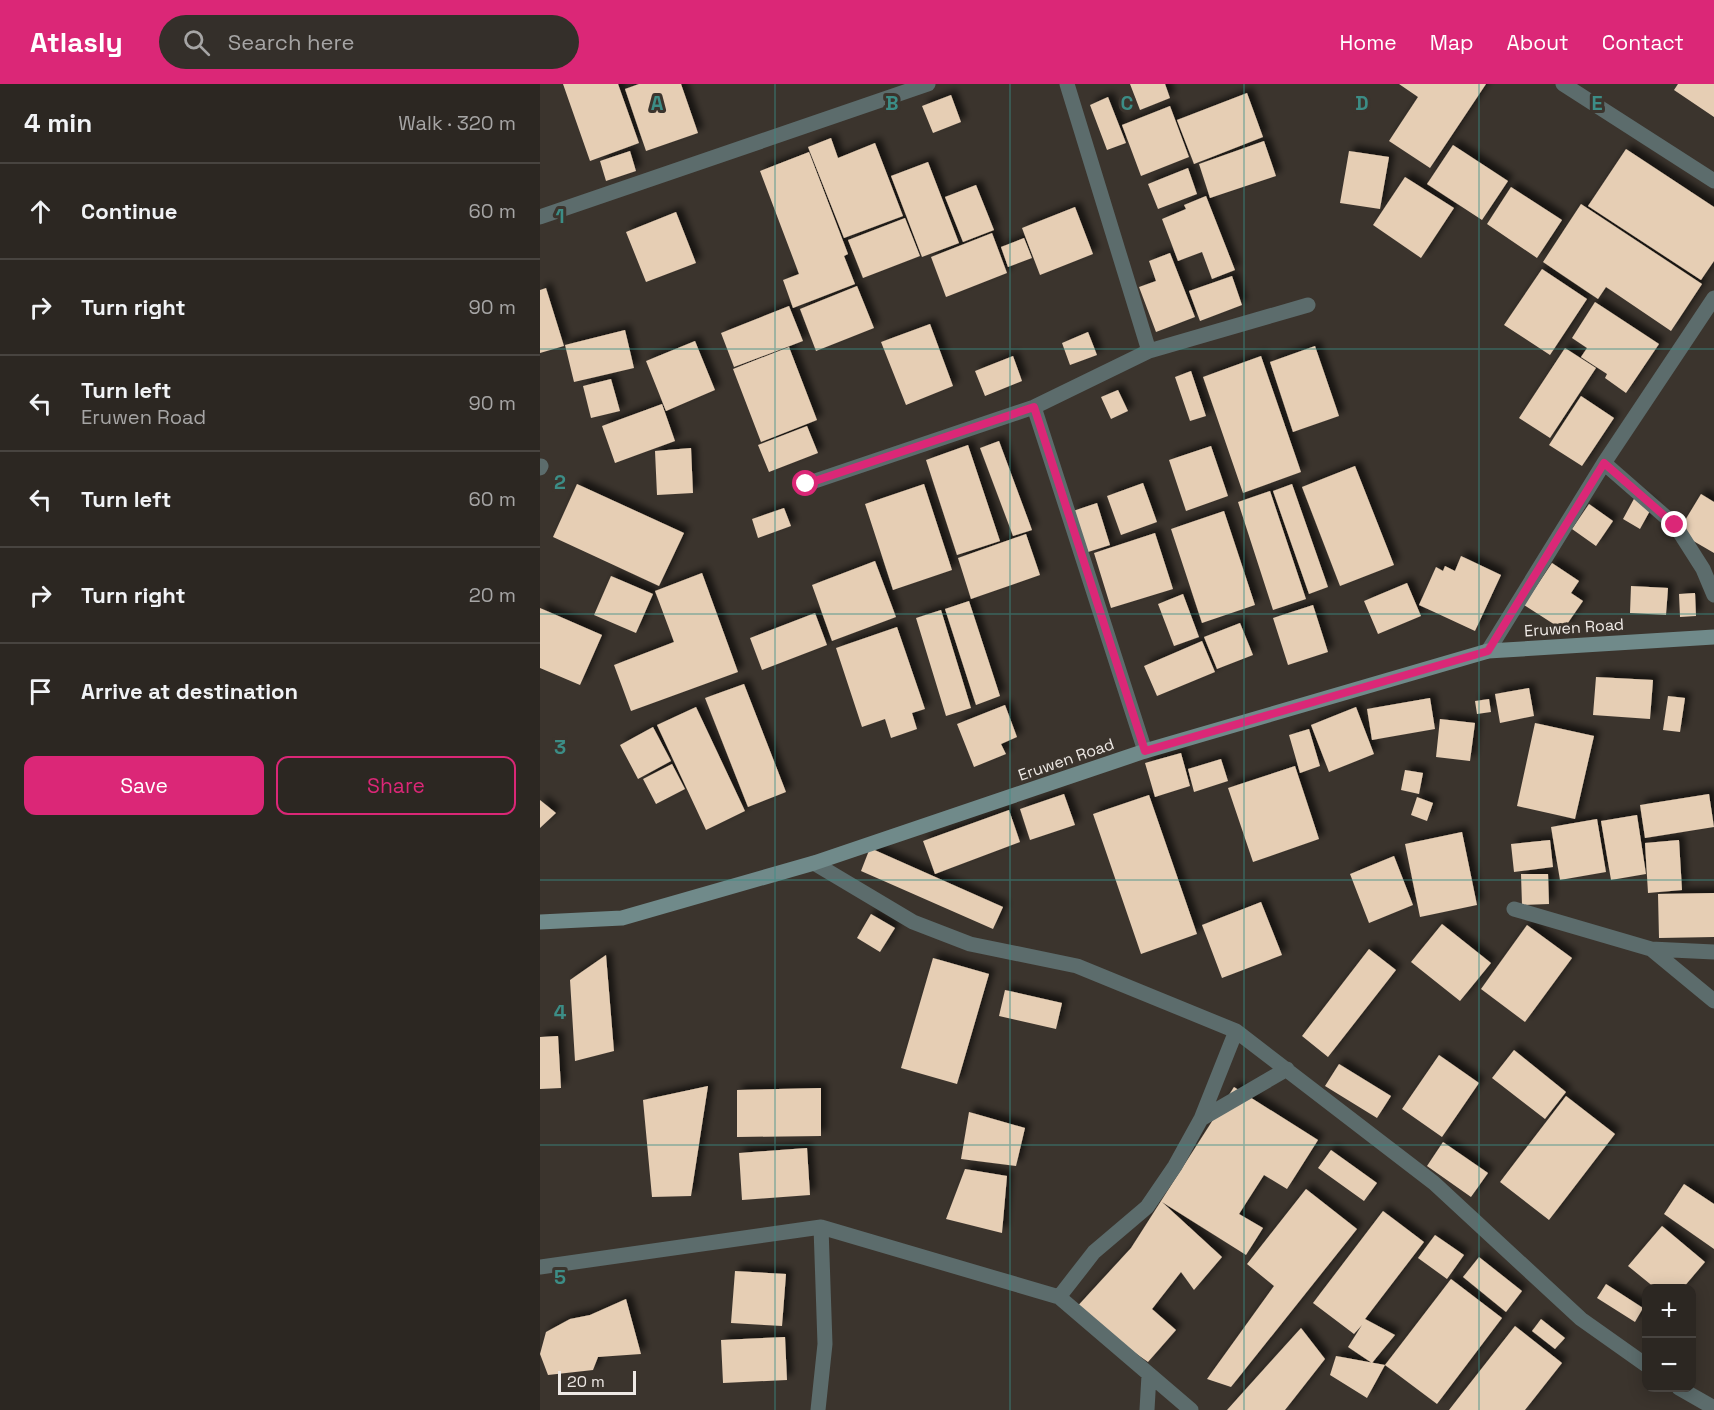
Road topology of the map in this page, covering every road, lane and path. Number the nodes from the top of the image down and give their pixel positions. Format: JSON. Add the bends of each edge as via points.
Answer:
{"nodes":[{"id":1,"x":928,"y":84,"type":"edge"},
{"id":2,"x":1066,"y":84,"type":"edge"},
{"id":3,"x":1563,"y":84,"type":"edge"},
{"id":4,"x":1714,"y":181,"type":"edge"},
{"id":5,"x":540,"y":217,"type":"edge"},
{"id":6,"x":1714,"y":298,"type":"edge"},
{"id":7,"x":1308,"y":305,"type":"dead end"},
{"id":8,"x":1149,"y":351,"type":"junction"},
{"id":9,"x":1034,"y":407,"type":"junction"},
{"id":10,"x":1604,"y":463,"type":"junction"},
{"id":11,"x":806,"y":484,"type":"dead end"},
{"id":12,"x":1714,"y":595,"type":"edge"},
{"id":13,"x":1714,"y":637,"type":"edge"},
{"id":14,"x":1488,"y":651,"type":"junction"},
{"id":15,"x":1145,"y":751,"type":"junction"},
{"id":16,"x":814,"y":863,"type":"junction"},
{"id":17,"x":1514,"y":909,"type":"dead end"},
{"id":18,"x":540,"y":922,"type":"edge"},
{"id":19,"x":1651,"y":949,"type":"junction"},
{"id":20,"x":1714,"y":952,"type":"edge"},
{"id":21,"x":1714,"y":1001,"type":"edge"},
{"id":22,"x":1236,"y":1031,"type":"junction"},
{"id":23,"x":1287,"y":1069,"type":"junction"},
{"id":24,"x":1201,"y":1119,"type":"junction"},
{"id":25,"x":821,"y":1227,"type":"junction"},
{"id":26,"x":540,"y":1267,"type":"edge"},
{"id":27,"x":1059,"y":1298,"type":"junction"},
{"id":28,"x":1642,"y":1362,"type":"edge"},
{"id":29,"x":1149,"y":1375,"type":"junction"},
{"id":30,"x":1686,"y":1392,"type":"edge"},
{"id":31,"x":1714,"y":1408,"type":"edge"},
{"id":32,"x":818,"y":1410,"type":"edge"},
{"id":33,"x":1147,"y":1410,"type":"edge"},
{"id":34,"x":1191,"y":1410,"type":"edge"}],
"edges":[{"from":1,"to":5,"type":"street"},
{"from":2,"to":8,"type":"street"},
{"from":3,"to":4,"type":"street"},
{"from":6,"to":10,"type":"street"},
{"from":7,"to":8,"type":"street"},
{"from":8,"to":9,"type":"street"},
{"from":9,"to":11,"type":"street"},
{"from":9,"to":15,"type":"street"},
{"from":10,"to":12,"type":"street","via":[[1675,525],[1703,568]]},
{"from":10,"to":14,"type":"street"},
{"from":13,"to":14,"type":"street","name":"Eruwen Road"},
{"from":14,"to":15,"type":"street","name":"Eruwen Road"},
{"from":15,"to":16,"type":"street","name":"Eruwen Road"},
{"from":16,"to":18,"type":"street","name":"Eruwen Road","via":[[622,918]]},
{"from":16,"to":22,"type":"street","via":[[913,922],[970,944],[1077,966]]},
{"from":17,"to":19,"type":"street"},
{"from":19,"to":20,"type":"street"},
{"from":19,"to":21,"type":"street"},
{"from":22,"to":23,"type":"street"},
{"from":22,"to":24,"type":"street"},
{"from":23,"to":24,"type":"street"},
{"from":23,"to":28,"type":"street","via":[[1434,1183],[1581,1319]]},
{"from":24,"to":27,"type":"street","via":[[1147,1207],[1094,1252]]},
{"from":25,"to":26,"type":"street"},
{"from":25,"to":27,"type":"street"},
{"from":25,"to":32,"type":"street","via":[[825,1344]]},
{"from":27,"to":29,"type":"street"},
{"from":29,"to":33,"type":"street"},
{"from":29,"to":34,"type":"street"},
{"from":30,"to":31,"type":"street"}]}
